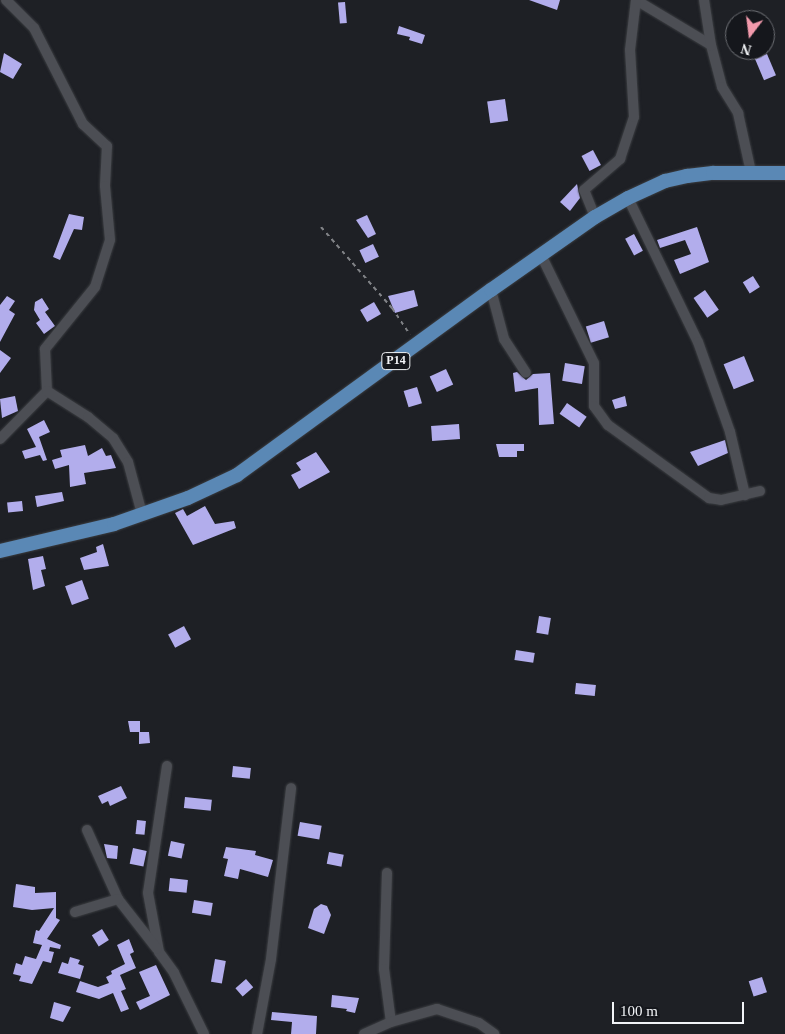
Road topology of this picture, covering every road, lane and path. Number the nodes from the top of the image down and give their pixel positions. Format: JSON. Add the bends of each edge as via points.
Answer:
{"nodes":[{"id":1,"x":6,"y":0,"type":"edge"},
{"id":2,"x":636,"y":0,"type":"edge"},
{"id":3,"x":704,"y":0,"type":"edge"},
{"id":4,"x":711,"y":46,"type":"junction"},
{"id":5,"x":751,"y":172,"type":"junction"},
{"id":6,"x":785,"y":174,"type":"edge"},
{"id":7,"x":628,"y":198,"type":"junction"},
{"id":8,"x":595,"y":217,"type":"junction"},
{"id":9,"x":321,"y":227,"type":"dead end"},
{"id":10,"x":541,"y":255,"type":"junction"},
{"id":11,"x":492,"y":290,"type":"junction"},
{"id":12,"x":417,"y":345,"type":"junction"},
{"id":13,"x":526,"y":373,"type":"dead end"},
{"id":14,"x":47,"y":391,"type":"junction"},
{"id":15,"x":0,"y":439,"type":"edge"},
{"id":16,"x":760,"y":491,"type":"dead end"},
{"id":17,"x":745,"y":495,"type":"junction"},
{"id":18,"x":142,"y":514,"type":"junction"},
{"id":19,"x":0,"y":551,"type":"edge"},
{"id":20,"x":166,"y":766,"type":"dead end"},
{"id":21,"x":291,"y":788,"type":"dead end"},
{"id":22,"x":87,"y":830,"type":"dead end"},
{"id":23,"x":387,"y":873,"type":"dead end"},
{"id":24,"x":118,"y":898,"type":"junction"},
{"id":25,"x":75,"y":912,"type":"dead end"},
{"id":26,"x":159,"y":952,"type":"junction"},
{"id":27,"x":391,"y":1022,"type":"junction"},
{"id":28,"x":204,"y":1034,"type":"edge"},
{"id":29,"x":257,"y":1034,"type":"edge"},
{"id":30,"x":364,"y":1034,"type":"edge"},
{"id":31,"x":494,"y":1034,"type":"edge"}],
"edges":[{"from":1,"to":14,"type":"street","via":[[34,28],[84,124],[107,146],[105,186],[110,240],[94,287],[45,349]]},
{"from":2,"to":4,"type":"street"},
{"from":2,"to":8,"type":"street","via":[[630,50],[634,117],[620,159],[584,190]]},
{"from":3,"to":4,"type":"street"},
{"from":4,"to":5,"type":"street","via":[[722,87],[738,112]]},
{"from":5,"to":6,"type":"main road","number":"P14"},
{"from":5,"to":7,"type":"main road","number":"P14","via":[[688,176],[665,181]]},
{"from":7,"to":8,"type":"main road","number":"P14"},
{"from":7,"to":17,"type":"street","via":[[698,342],[730,432]]},
{"from":8,"to":10,"type":"main road","number":"P14"},
{"from":9,"to":12,"type":"path","via":[[392,308]]},
{"from":10,"to":11,"type":"main road","number":"P14"},
{"from":10,"to":17,"type":"street","via":[[594,363],[594,406],[608,424],[708,498],[721,500]]},
{"from":11,"to":12,"type":"main road","number":"P14"},
{"from":11,"to":13,"type":"street","via":[[504,340]]},
{"from":12,"to":18,"type":"main road","number":"P14","via":[[237,475],[188,498]]},
{"from":14,"to":15,"type":"street"},
{"from":14,"to":18,"type":"street","via":[[88,417],[113,438],[128,462]]},
{"from":16,"to":17,"type":"street"},
{"from":18,"to":19,"type":"main road","number":"P14","via":[[70,536]]},
{"from":20,"to":26,"type":"street","via":[[148,893]]},
{"from":21,"to":29,"type":"street","via":[[271,959]]},
{"from":22,"to":24,"type":"street"},
{"from":23,"to":27,"type":"street","via":[[384,969]]},
{"from":24,"to":25,"type":"street"},
{"from":24,"to":26,"type":"street"},
{"from":26,"to":28,"type":"street","via":[[174,973]]},
{"from":27,"to":30,"type":"street"},
{"from":27,"to":31,"type":"street","via":[[437,1009],[479,1022]]}]}
